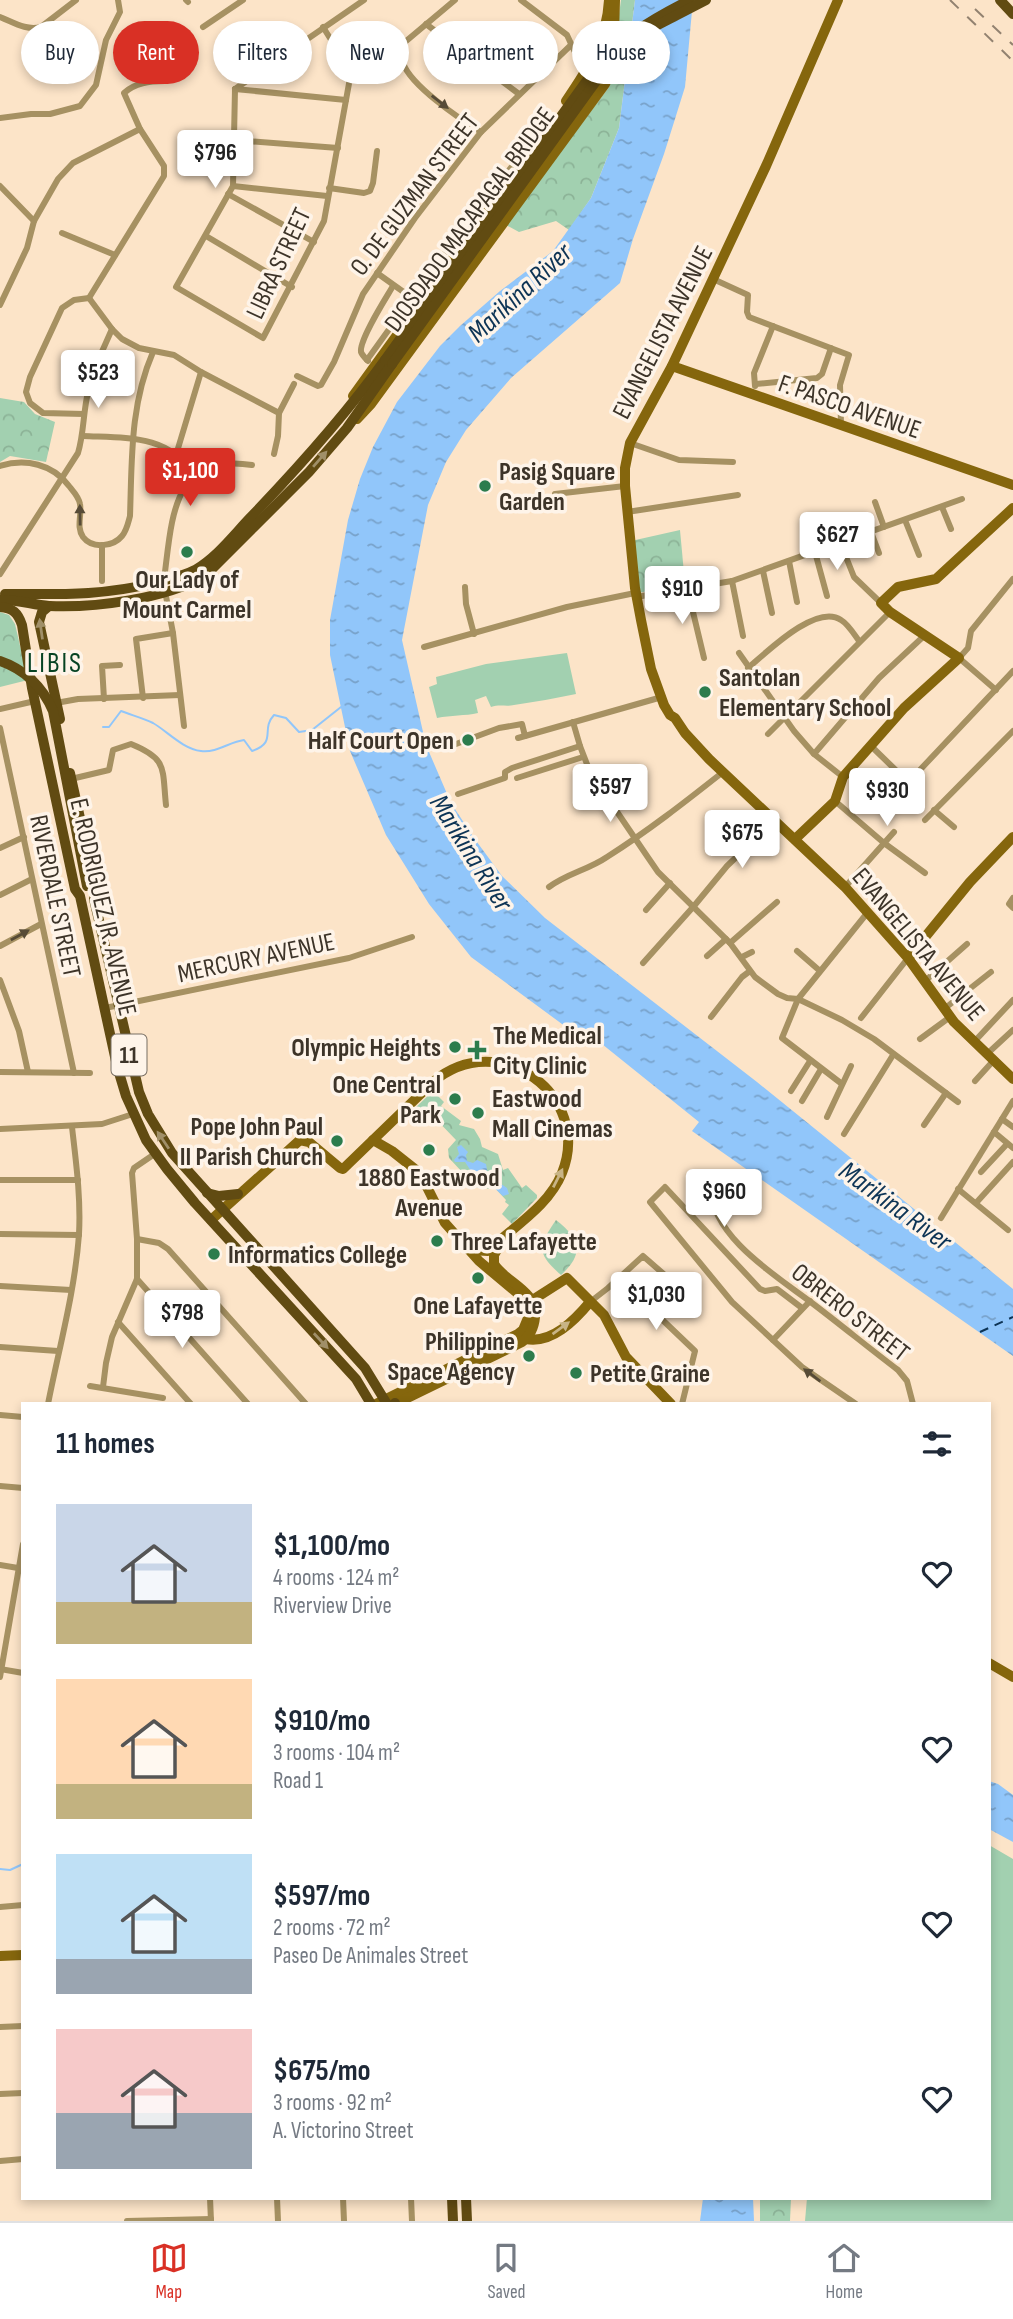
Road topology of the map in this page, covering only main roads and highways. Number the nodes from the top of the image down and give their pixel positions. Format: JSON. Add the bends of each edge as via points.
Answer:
{"nodes":[{"id":1,"x":690,"y":0,"type":"edge"},
{"id":2,"x":706,"y":0,"type":"edge"},
{"id":3,"x":1000,"y":0,"type":"edge"},
{"id":4,"x":1013,"y":14,"type":"edge"},
{"id":5,"x":388,"y":362,"type":"junction"},
{"id":6,"x":0,"y":597,"type":"edge"},
{"id":7,"x":47,"y":600,"type":"junction"},
{"id":8,"x":31,"y":604,"type":"junction"},
{"id":9,"x":0,"y":607,"type":"edge"},
{"id":10,"x":22,"y":625,"type":"junction"},
{"id":11,"x":0,"y":661,"type":"edge"},
{"id":12,"x":0,"y":668,"type":"edge"},
{"id":13,"x":50,"y":672,"type":"junction"},
{"id":14,"x":30,"y":674,"type":"junction"},
{"id":15,"x":66,"y":756,"type":"junction"},
{"id":16,"x":47,"y":761,"type":"junction"},
{"id":17,"x":83,"y":890,"type":"junction"},
{"id":18,"x":94,"y":899,"type":"junction"},
{"id":19,"x":207,"y":1192,"type":"junction"},
{"id":20,"x":238,"y":1194,"type":"road end"},
{"id":21,"x":287,"y":1281,"type":"junction"},
{"id":22,"x":275,"y":1292,"type":"junction"},
{"id":23,"x":382,"y":1402,"type":"edge"},
{"id":24,"x":382,"y":1402,"type":"edge"},
{"id":25,"x":452,"y":2200,"type":"edge"},
{"id":26,"x":466,"y":2200,"type":"edge"},
{"id":27,"x":453,"y":2221,"type":"edge"},
{"id":28,"x":467,"y":2221,"type":"edge"}],
"edges":[{"from":1,"to":5,"type":"main road","name":"DIOSDADO MACAPAGAL BRIDGE","bridge":true,"via":[[636,29],[601,62]]},
{"from":2,"to":5,"type":"main road","name":"DIOSDADO MACAPAGAL BRIDGE","bridge":true,"via":[[646,31],[614,59]]},
{"from":3,"to":4,"type":"main road"},
{"from":5,"to":7,"type":"main road","name":"DIOSDADO MACAPAGAL BRIDGE","via":[[309,472],[205,576],[186,585],[164,586],[105,604]]},
{"from":6,"to":7,"type":"main road"},
{"from":6,"to":8,"type":"main road"},
{"from":7,"to":8,"type":"main road"},
{"from":13,"to":7,"type":"main road","name":"E. RODRIGUEZ JR. AVENUE","number":"11","one_way":true,"via":[[39,622]]},
{"from":8,"to":10,"type":"main road"},
{"from":9,"to":10,"type":"main road","via":[[14,610]]},
{"from":10,"to":14,"type":"main road","name":"E. RODRIGUEZ JR. AVENUE","number":"11"},
{"from":11,"to":17,"type":"main road","number":"11","bridge":true,"via":[[31,679],[52,709]]},
{"from":12,"to":17,"type":"main road","number":"11","via":[[29,687],[47,715]]},
{"from":13,"to":14,"type":"main road"},
{"from":13,"to":15,"type":"main road","name":"E. RODRIGUEZ JR. AVENUE","number":"11"},
{"from":14,"to":16,"type":"main road","name":"E. RODRIGUEZ JR. AVENUE","number":"11"},
{"from":15,"to":16,"type":"main road"},
{"from":15,"to":18,"type":"main road","name":"E. RODRIGUEZ JR. AVENUE","number":"11","via":[[96,890]]},
{"from":16,"to":17,"type":"main road","name":"E. RODRIGUEZ JR. AVENUE","number":"11","via":[[75,889]]},
{"from":17,"to":18,"type":"main road","number":"11"},
{"from":17,"to":22,"type":"main road","name":"E. RODRIGUEZ JR. AVENUE","number":"11","via":[[117,1066],[133,1114],[167,1169]]},
{"from":19,"to":18,"type":"main road","name":"E. RODRIGUEZ JR. AVENUE","number":"11","one_way":true,"via":[[172,1153],[148,1114],[130,1063]]},
{"from":19,"to":20,"type":"main road"},
{"from":19,"to":21,"type":"main road","name":"E. RODRIGUEZ JR. AVENUE","number":"11"},
{"from":21,"to":22,"type":"main road"},
{"from":21,"to":23,"type":"main road","name":"E. RODRIGUEZ JR. AVENUE","number":"11","via":[[365,1368]]},
{"from":22,"to":24,"type":"main road","name":"E. RODRIGUEZ JR. AVENUE","number":"11","one_way":true},
{"from":25,"to":27,"type":"main road"},
{"from":26,"to":28,"type":"main road"}]}
